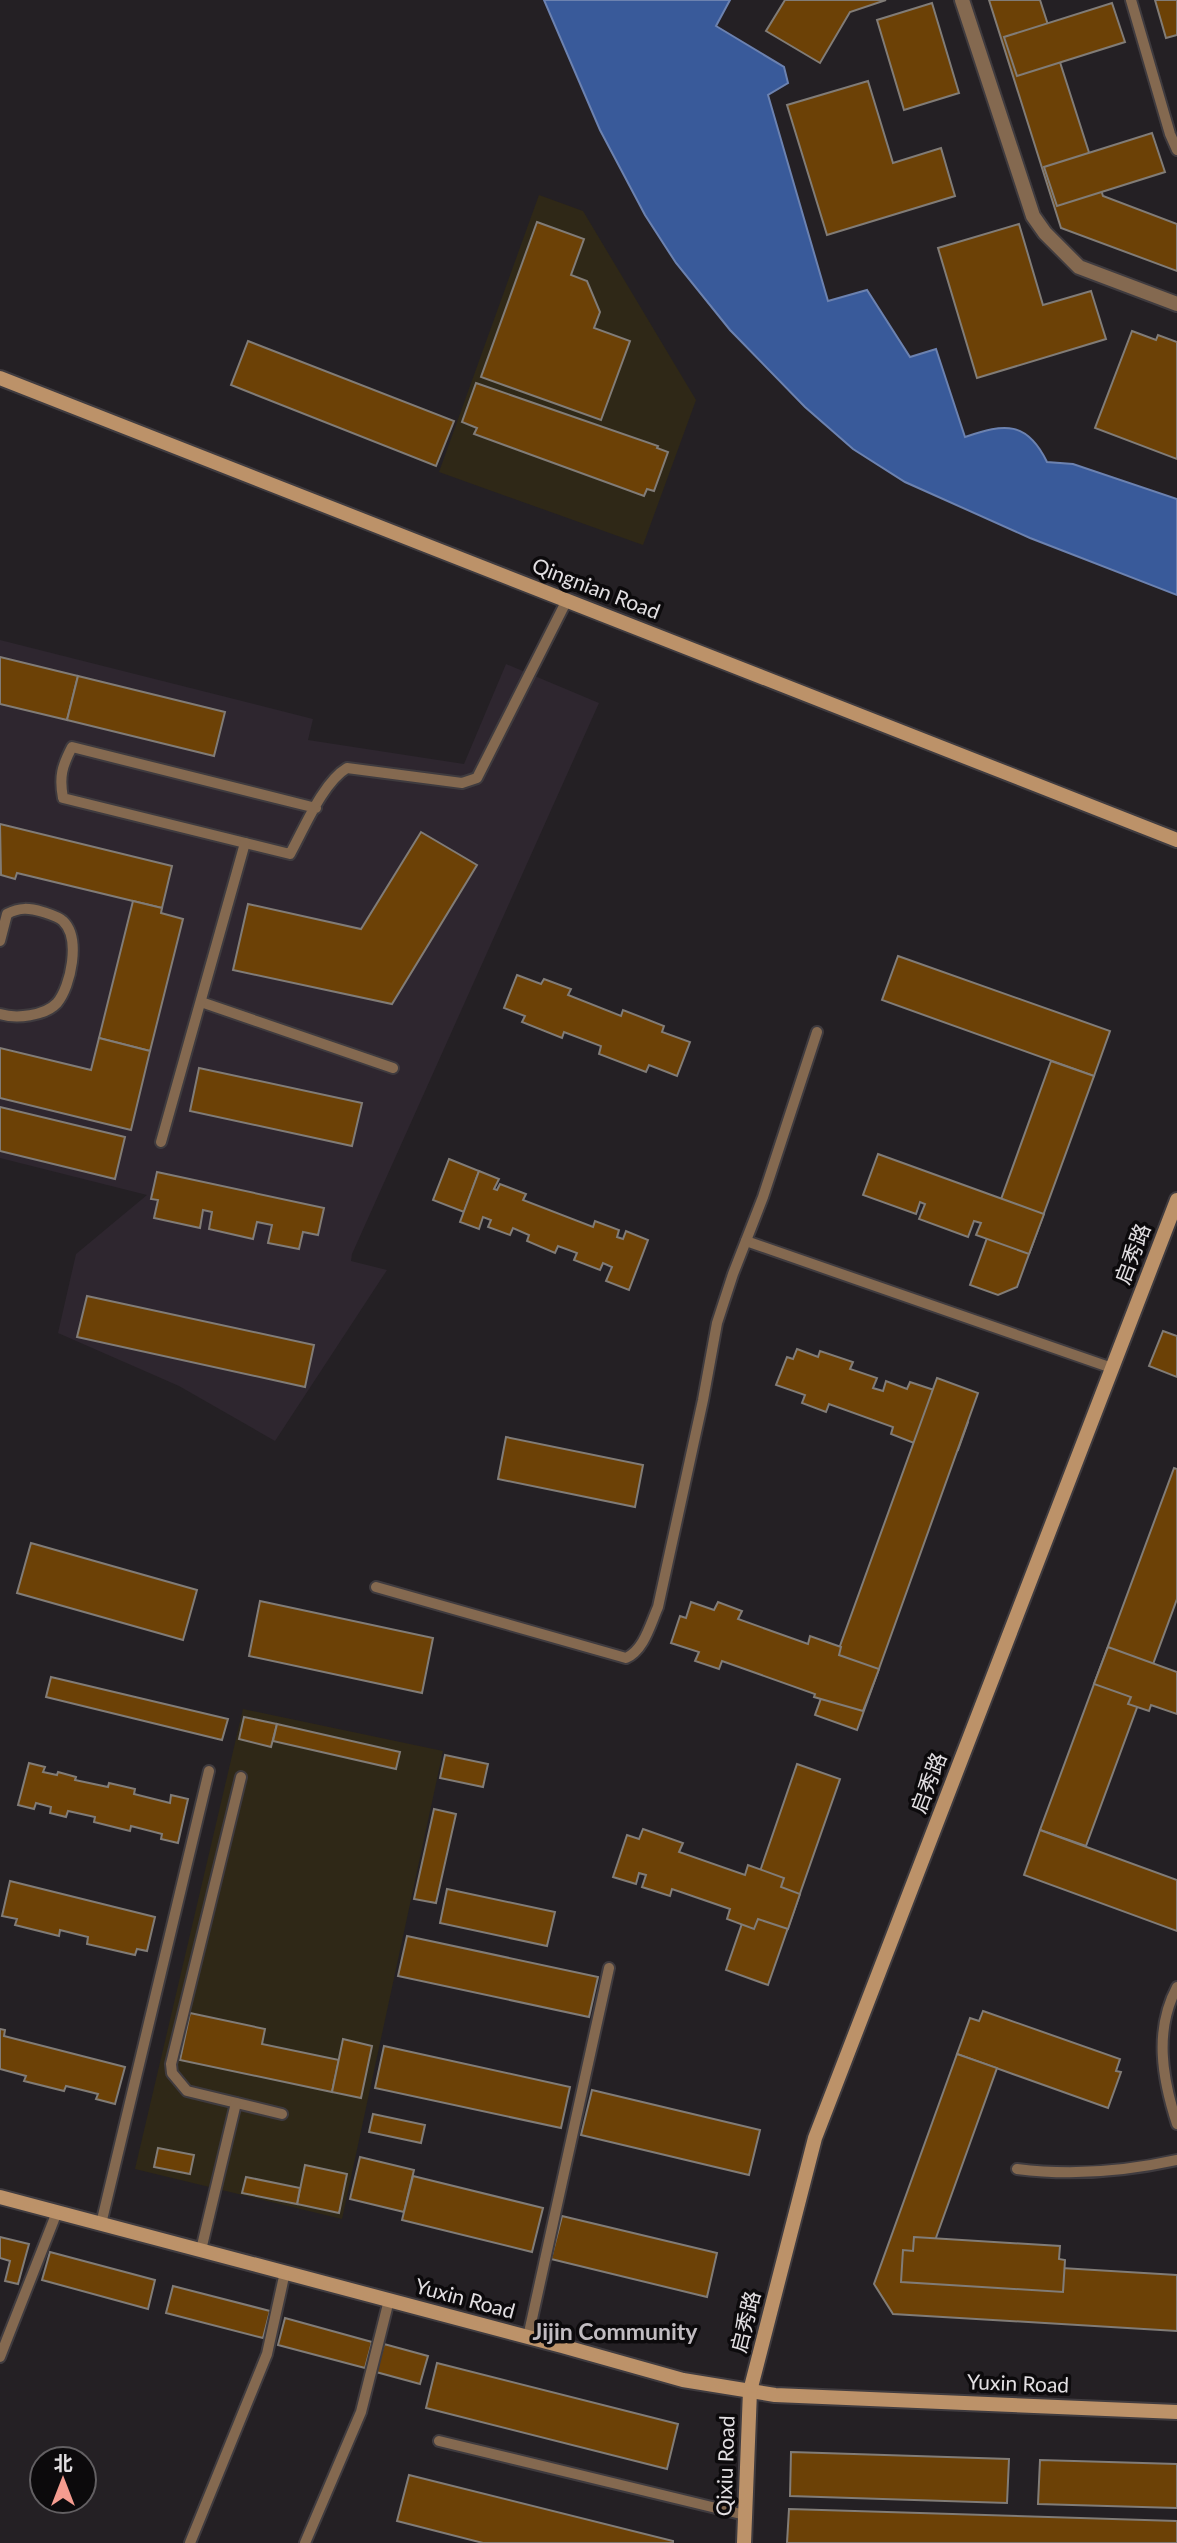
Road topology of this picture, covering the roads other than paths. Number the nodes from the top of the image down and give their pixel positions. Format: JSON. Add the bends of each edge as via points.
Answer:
{"nodes":[{"id":1,"x":962,"y":0,"type":"edge"},
{"id":2,"x":1131,"y":0,"type":"edge"},
{"id":3,"x":1177,"y":150,"type":"edge"},
{"id":4,"x":1177,"y":304,"type":"edge"},
{"id":5,"x":0,"y":377,"type":"edge"},
{"id":6,"x":567,"y":600,"type":"junction"},
{"id":7,"x":316,"y":808,"type":"junction"},
{"id":8,"x":1177,"y":839,"type":"edge"},
{"id":9,"x":245,"y":843,"type":"junction"},
{"id":10,"x":2,"y":923,"type":"edge"},
{"id":11,"x":0,"y":941,"type":"edge"},
{"id":12,"x":201,"y":1002,"type":"junction"},
{"id":13,"x":0,"y":1014,"type":"edge"},
{"id":14,"x":817,"y":1032,"type":"dead end"},
{"id":15,"x":393,"y":1068,"type":"dead end"},
{"id":16,"x":161,"y":1142,"type":"dead end"},
{"id":17,"x":1177,"y":1200,"type":"edge"},
{"id":18,"x":746,"y":1241,"type":"junction"},
{"id":19,"x":1112,"y":1368,"type":"junction"},
{"id":20,"x":376,"y":1587,"type":"dead end"},
{"id":21,"x":209,"y":1771,"type":"dead end"},
{"id":22,"x":242,"y":1777,"type":"dead end"},
{"id":23,"x":609,"y":1968,"type":"dead end"},
{"id":24,"x":1177,"y":1987,"type":"edge"},
{"id":25,"x":236,"y":2103,"type":"junction"},
{"id":26,"x":282,"y":2114,"type":"dead end"},
{"id":27,"x":1177,"y":2124,"type":"edge"},
{"id":28,"x":1177,"y":2160,"type":"edge"},
{"id":29,"x":1017,"y":2169,"type":"dead end"},
{"id":30,"x":0,"y":2197,"type":"edge"},
{"id":31,"x":57,"y":2212,"type":"junction"},
{"id":32,"x":101,"y":2224,"type":"junction"},
{"id":33,"x":201,"y":2250,"type":"junction"},
{"id":34,"x":285,"y":2272,"type":"junction"},
{"id":35,"x":389,"y":2300,"type":"junction"},
{"id":36,"x":527,"y":2337,"type":"junction"},
{"id":37,"x":0,"y":2357,"type":"edge"},
{"id":38,"x":750,"y":2391,"type":"junction"},
{"id":39,"x":1177,"y":2412,"type":"edge"},
{"id":40,"x":439,"y":2441,"type":"dead end"},
{"id":41,"x":745,"y":2515,"type":"junction"},
{"id":42,"x":190,"y":2543,"type":"edge"},
{"id":43,"x":305,"y":2543,"type":"edge"},
{"id":44,"x":744,"y":2543,"type":"edge"}],
"edges":[{"from":1,"to":4,"type":"street","via":[[1032,216],[1079,267]]},
{"from":2,"to":3,"type":"lane"},
{"from":5,"to":6,"type":"street","name":"Qingnian Road"},
{"from":6,"to":7,"type":"lane","via":[[477,778],[462,783],[346,768],[335,775]]},
{"from":6,"to":8,"type":"street","name":"Qingnian Road"},
{"from":7,"to":9,"type":"lane","via":[[290,854]]},
{"from":7,"to":9,"type":"lane","via":[[72,747],[61,766],[63,798]]},
{"from":9,"to":12,"type":"lane"},
{"from":10,"to":11,"type":"lane"},
{"from":10,"to":13,"type":"lane","via":[[19,908],[46,913],[63,920],[73,950],[57,1004],[25,1016]]},
{"from":12,"to":15,"type":"lane"},
{"from":12,"to":16,"type":"lane"},
{"from":14,"to":18,"type":"lane"},
{"from":17,"to":19,"type":"street","name":"启秀路"},
{"from":18,"to":19,"type":"lane"},
{"from":18,"to":20,"type":"lane","via":[[716,1323],[658,1607],[634,1654],[626,1658]]},
{"from":19,"to":38,"type":"street","name":"启秀路","via":[[815,2138]]},
{"from":21,"to":32,"type":"lane"},
{"from":22,"to":25,"type":"lane","via":[[171,2064],[172,2073],[187,2091]]},
{"from":23,"to":36,"type":"lane"},
{"from":24,"to":27,"type":"lane","via":[[1165,2012],[1161,2051]]},
{"from":25,"to":26,"type":"lane"},
{"from":25,"to":33,"type":"lane"},
{"from":28,"to":29,"type":"lane","via":[[1089,2174]]},
{"from":30,"to":31,"type":"street","name":"Yuxin Road"},
{"from":31,"to":32,"type":"street","name":"Yuxin Road"},
{"from":31,"to":37,"type":"lane"},
{"from":32,"to":33,"type":"street","name":"Yuxin Road"},
{"from":33,"to":34,"type":"street","name":"Yuxin Road"},
{"from":34,"to":35,"type":"street","name":"Yuxin Road"},
{"from":34,"to":42,"type":"lane","via":[[267,2354]]},
{"from":35,"to":36,"type":"street","name":"Yuxin Road"},
{"from":35,"to":43,"type":"lane","via":[[361,2412]]},
{"from":36,"to":38,"type":"street","name":"Yuxin Road","via":[[683,2380]]},
{"from":38,"to":39,"type":"street","name":"Yuxin Road"},
{"from":38,"to":41,"type":"street","name":"Qixiu Road"},
{"from":40,"to":41,"type":"lane"},
{"from":41,"to":44,"type":"street","name":"Qixiu Road"}]}
